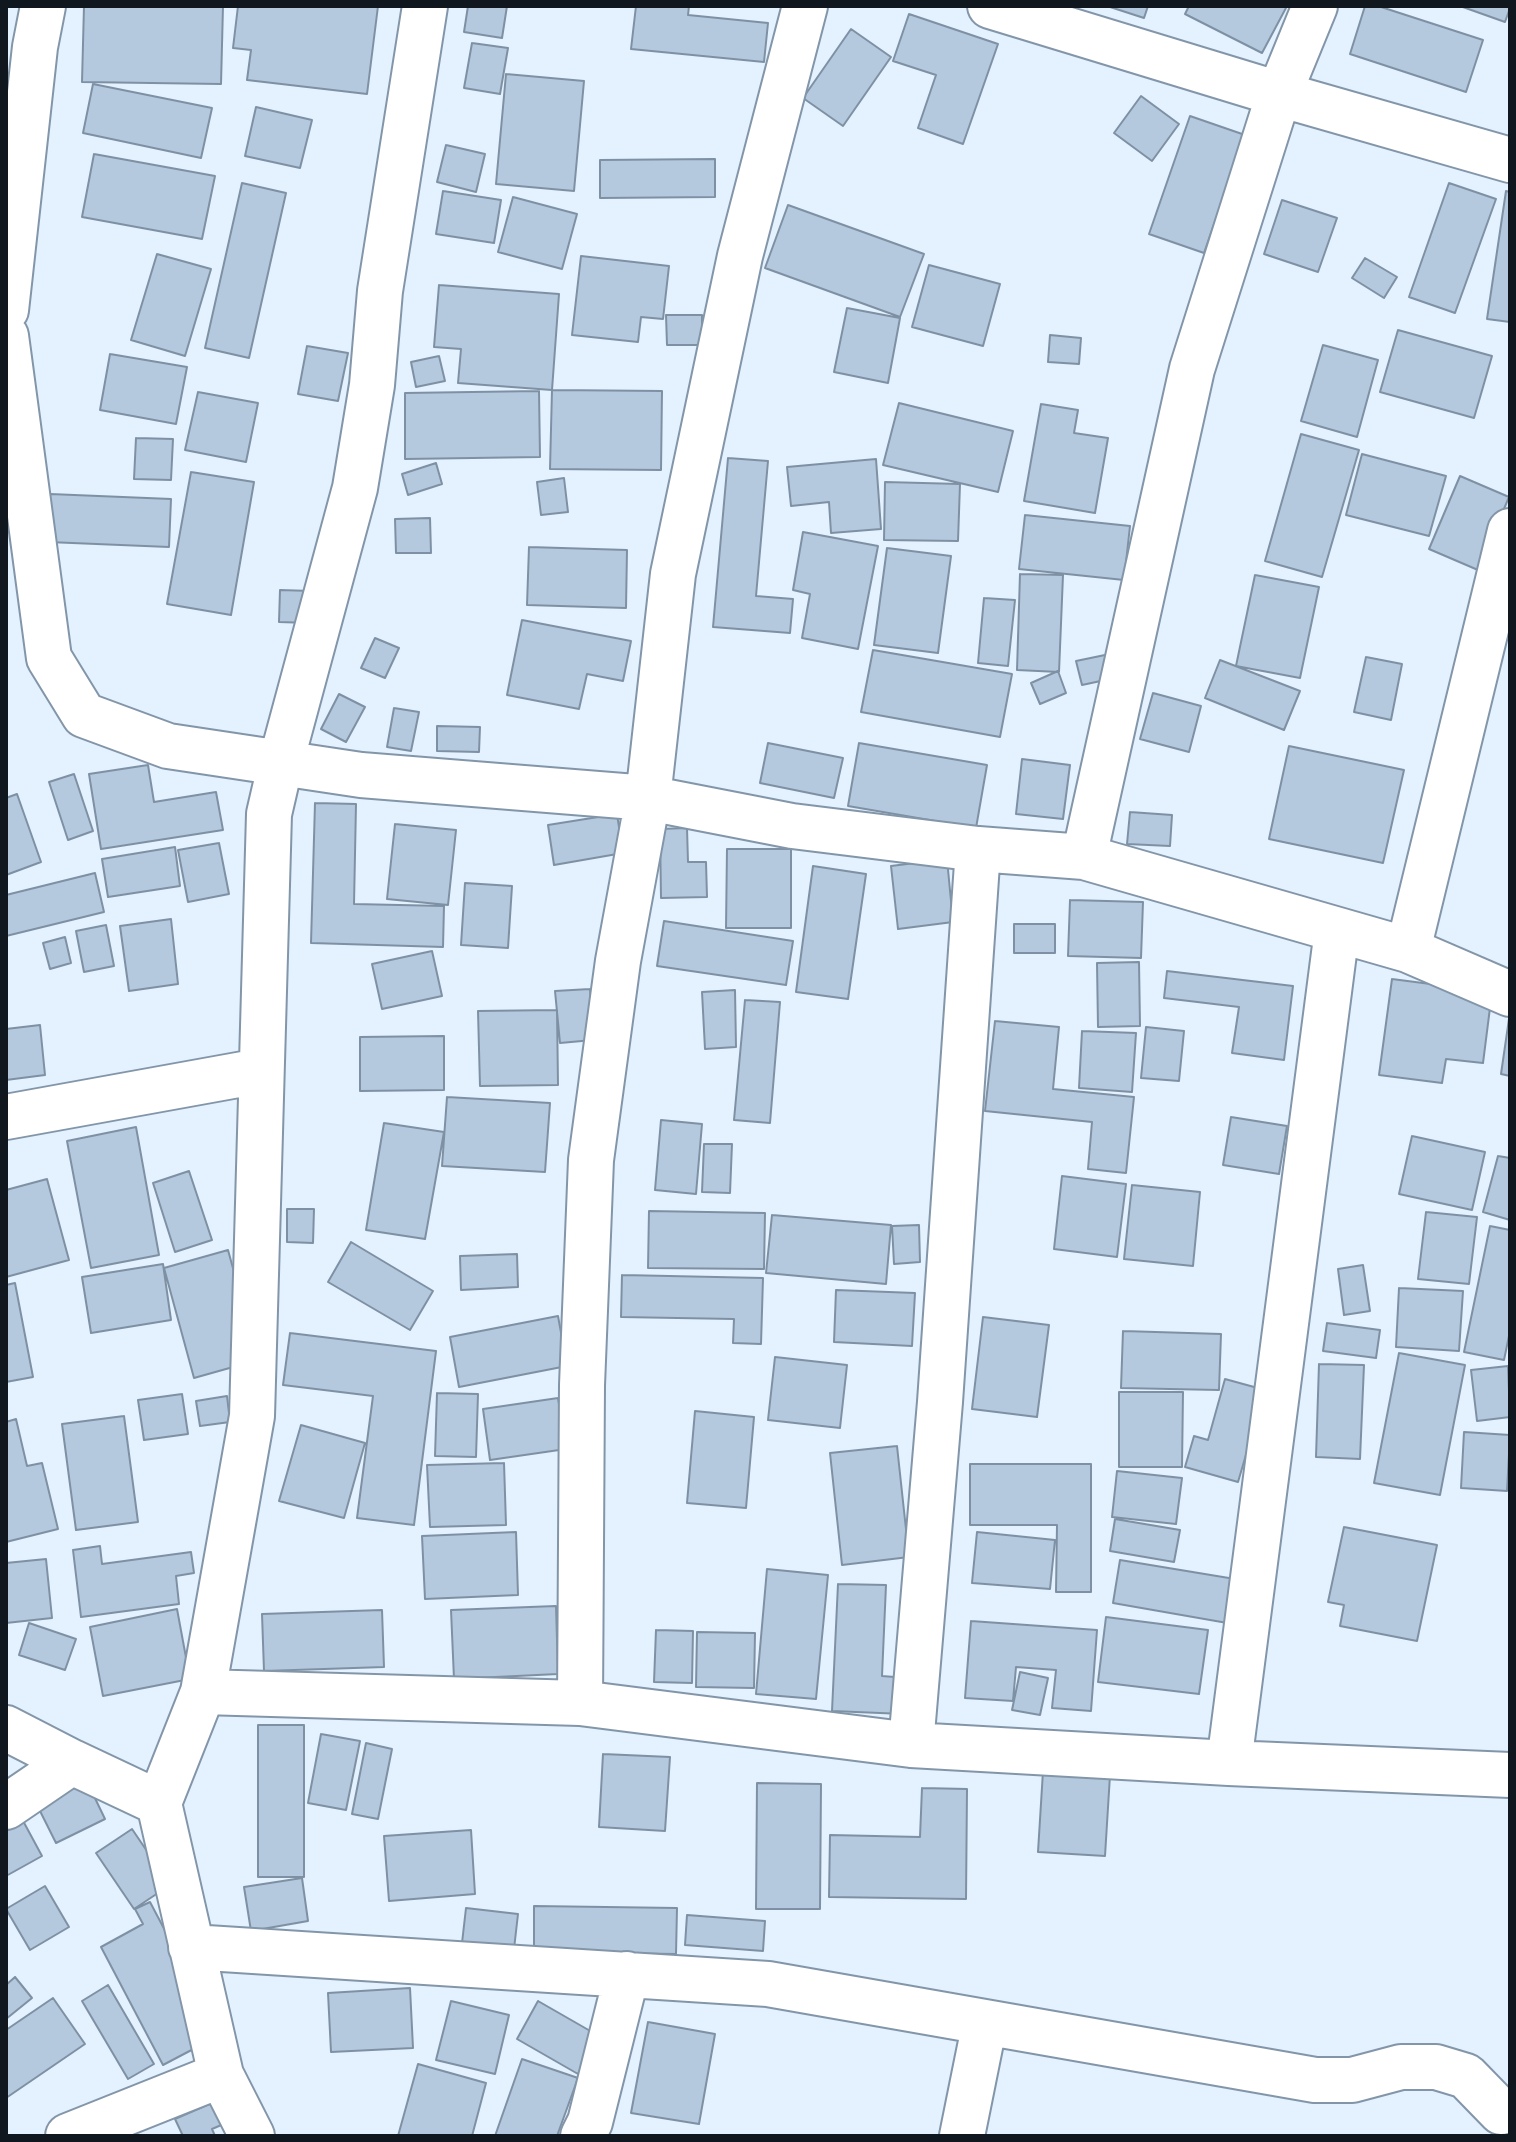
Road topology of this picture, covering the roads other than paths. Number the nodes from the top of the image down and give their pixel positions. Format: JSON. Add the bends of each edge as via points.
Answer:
{"nodes":[{"id":1,"x":43,"y":6,"type":"edge"},
{"id":2,"x":425,"y":6,"type":"edge"},
{"id":3,"x":805,"y":6,"type":"edge"},
{"id":4,"x":990,"y":6,"type":"edge"},
{"id":5,"x":1315,"y":6,"type":"edge"},
{"id":6,"x":1279,"y":94,"type":"junction"},
{"id":7,"x":1510,"y":160,"type":"edge"},
{"id":8,"x":6,"y":310,"type":"edge"},
{"id":9,"x":6,"y":336,"type":"edge"},
{"id":10,"x":1510,"y":531,"type":"edge"},
{"id":11,"x":281,"y":762,"type":"junction"},
{"id":12,"x":648,"y":798,"type":"junction"},
{"id":13,"x":978,"y":849,"type":"junction"},
{"id":14,"x":1084,"y":857,"type":"junction"},
{"id":15,"x":1337,"y":930,"type":"junction"},
{"id":16,"x":1408,"y":950,"type":"junction"},
{"id":17,"x":1510,"y":994,"type":"edge"},
{"id":18,"x":260,"y":1071,"type":"junction"},
{"id":19,"x":6,"y":1117,"type":"edge"},
{"id":20,"x":203,"y":1692,"type":"junction"},
{"id":21,"x":580,"y":1703,"type":"junction"},
{"id":22,"x":6,"y":1728,"type":"edge"},
{"id":23,"x":911,"y":1745,"type":"junction"},
{"id":24,"x":72,"y":1762,"type":"junction"},
{"id":25,"x":1229,"y":1763,"type":"junction"},
{"id":26,"x":1510,"y":1775,"type":"edge"},
{"id":27,"x":159,"y":1803,"type":"junction"},
{"id":28,"x":6,"y":1807,"type":"edge"},
{"id":29,"x":191,"y":1947,"type":"junction"},
{"id":30,"x":627,"y":1974,"type":"junction"},
{"id":31,"x":985,"y":2022,"type":"junction"},
{"id":32,"x":221,"y":2075,"type":"junction"},
{"id":33,"x":1501,"y":2112,"type":"dead end"},
{"id":34,"x":68,"y":2136,"type":"edge"},
{"id":35,"x":252,"y":2136,"type":"edge"},
{"id":36,"x":583,"y":2136,"type":"edge"},
{"id":37,"x":962,"y":2136,"type":"edge"}],
"edges":[{"from":1,"to":8,"type":"street"},
{"from":2,"to":11,"type":"street","via":[[355,488]]},
{"from":3,"to":12,"type":"street","via":[[740,256],[676,558]]},
{"from":4,"to":6,"type":"street"},
{"from":5,"to":6,"type":"street"},
{"from":6,"to":7,"type":"street"},
{"from":6,"to":14,"type":"street","via":[[1192,369]]},
{"from":9,"to":11,"type":"street","via":[[49,658],[84,715],[168,746]]},
{"from":10,"to":16,"type":"street"},
{"from":11,"to":12,"type":"street","via":[[361,775]]},
{"from":11,"to":18,"type":"street","via":[[269,814]]},
{"from":12,"to":13,"type":"street","via":[[792,826]]},
{"from":12,"to":21,"type":"street","via":[[618,961],[591,1160],[582,1385]]},
{"from":13,"to":14,"type":"street"},
{"from":13,"to":23,"type":"street"},
{"from":14,"to":15,"type":"street"},
{"from":15,"to":16,"type":"street"},
{"from":15,"to":25,"type":"street"},
{"from":16,"to":17,"type":"street"},
{"from":18,"to":19,"type":"street"},
{"from":18,"to":20,"type":"street","via":[[252,1416]]},
{"from":20,"to":21,"type":"street"},
{"from":20,"to":27,"type":"street"},
{"from":21,"to":23,"type":"street"},
{"from":22,"to":24,"type":"street"},
{"from":23,"to":25,"type":"street"},
{"from":24,"to":27,"type":"street"},
{"from":24,"to":28,"type":"street"},
{"from":25,"to":26,"type":"street"},
{"from":27,"to":29,"type":"street"},
{"from":29,"to":30,"type":"street"},
{"from":29,"to":32,"type":"street"},
{"from":30,"to":31,"type":"street","via":[[768,1984]]},
{"from":30,"to":36,"type":"street"},
{"from":31,"to":33,"type":"street","via":[[1315,2080],[1436,2067],[1466,2076]]},
{"from":31,"to":37,"type":"street"},
{"from":32,"to":34,"type":"street"},
{"from":32,"to":35,"type":"street"}]}
